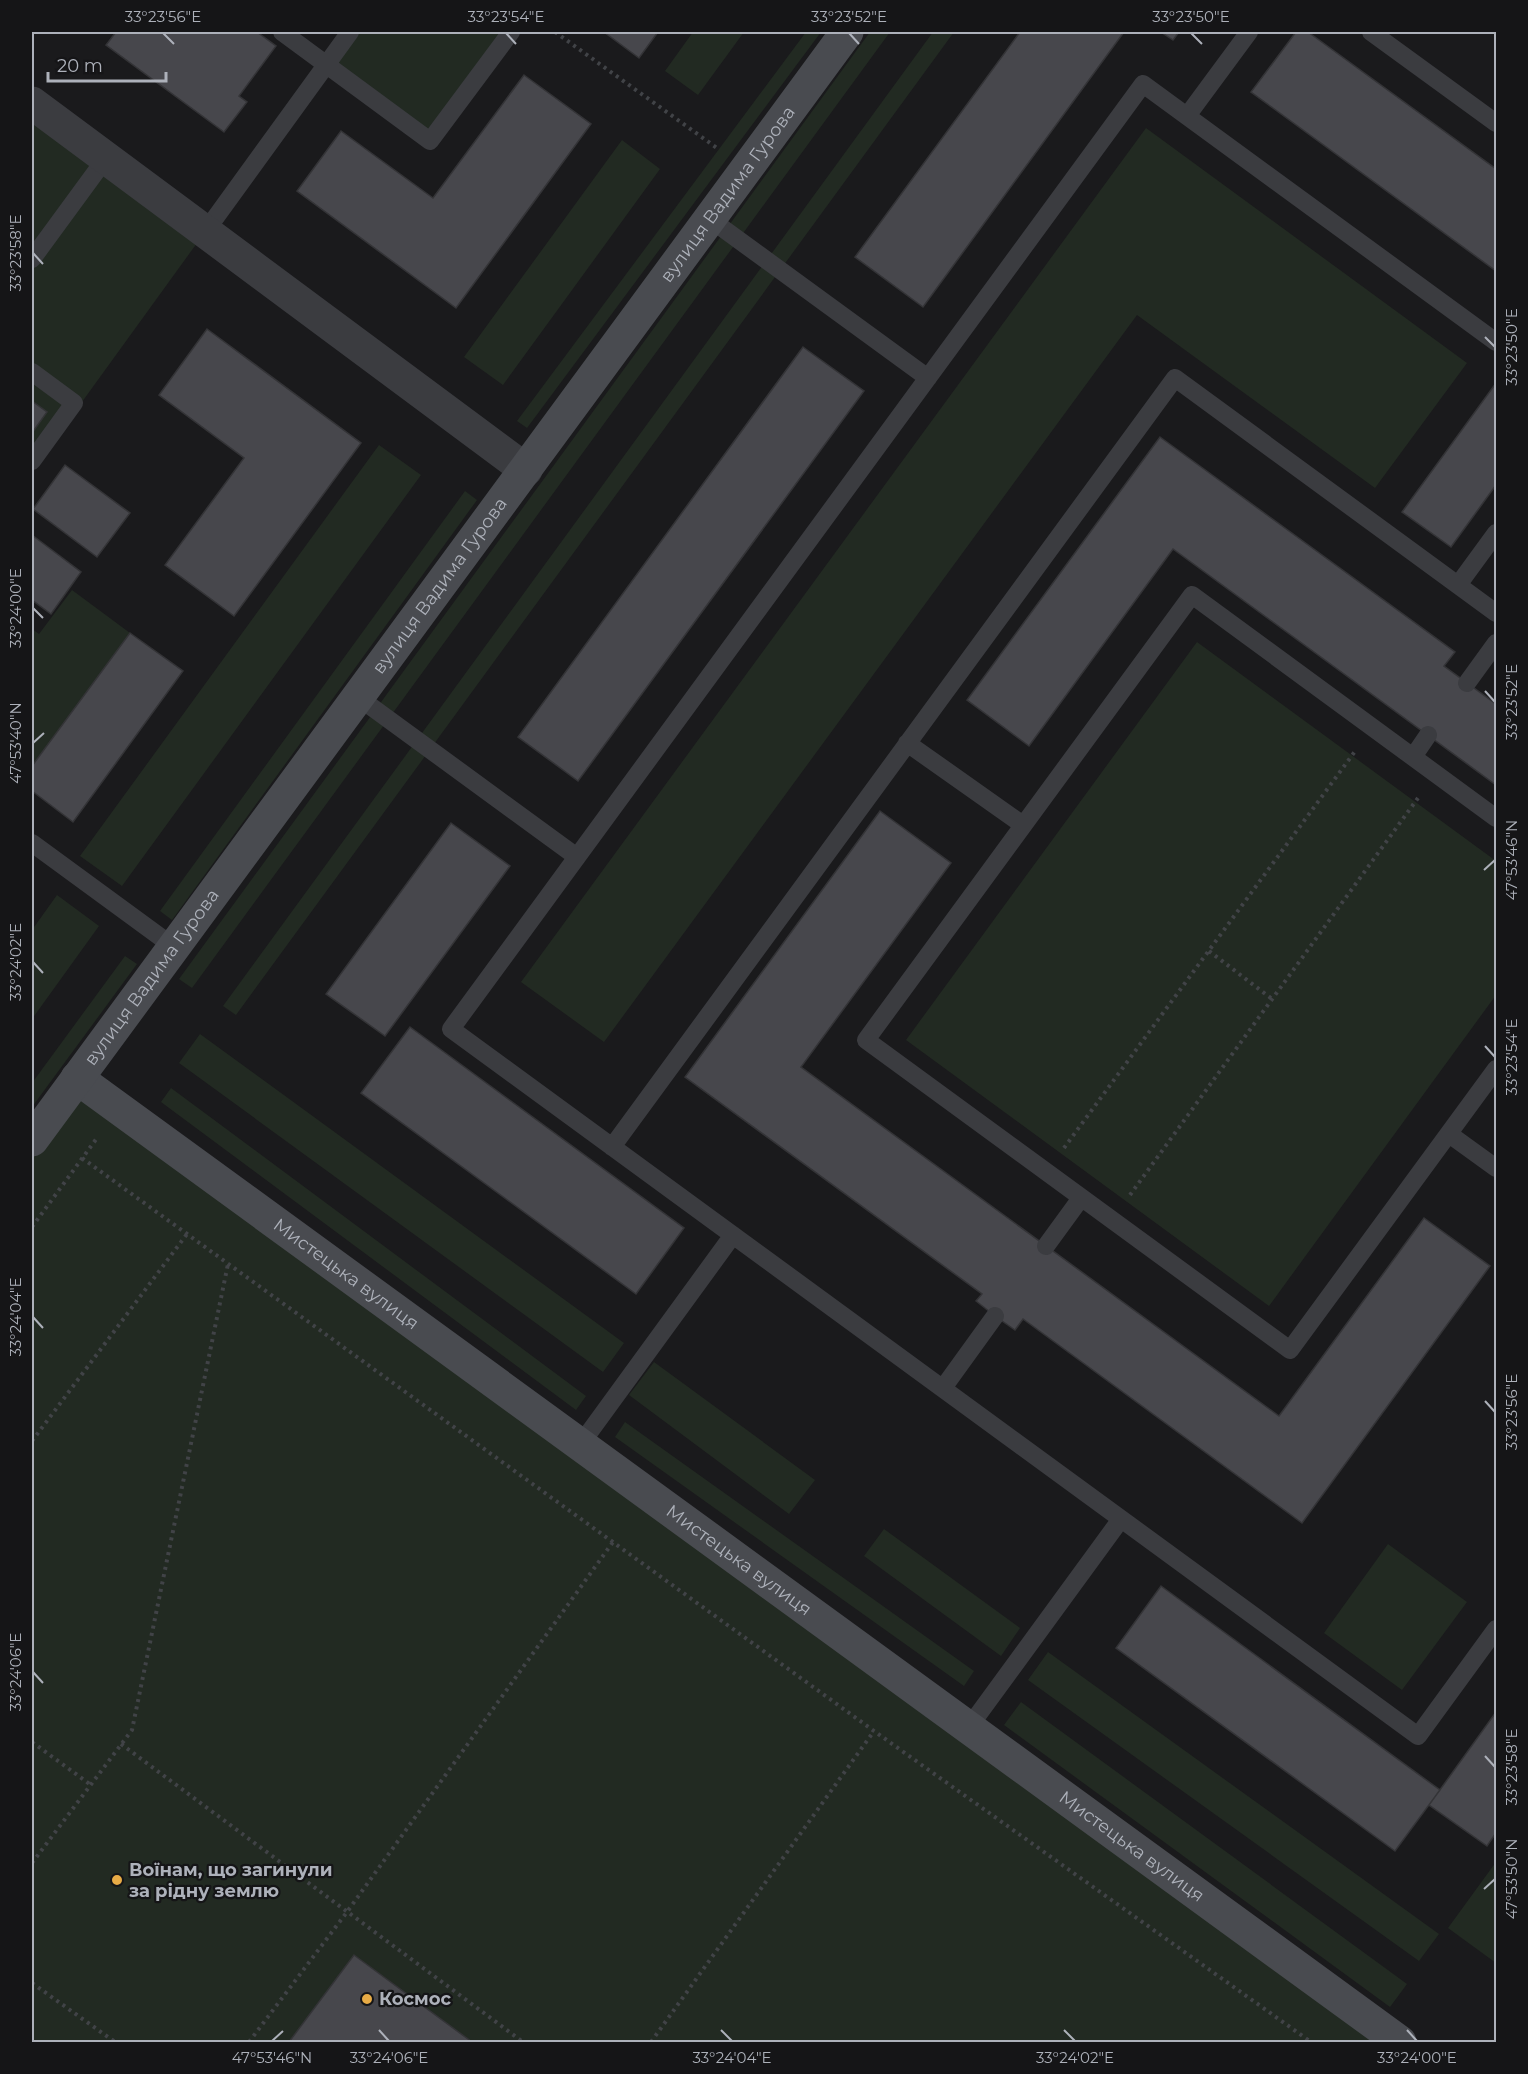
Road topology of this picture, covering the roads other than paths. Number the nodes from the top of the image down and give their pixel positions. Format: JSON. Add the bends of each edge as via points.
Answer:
{"nodes":[{"id":1,"x":282,"y":32,"type":"edge"},
{"id":2,"x":350,"y":32,"type":"edge"},
{"id":3,"x":511,"y":32,"type":"edge"},
{"id":4,"x":847,"y":32,"type":"edge"},
{"id":5,"x":1249,"y":32,"type":"edge"},
{"id":6,"x":1371,"y":32,"type":"edge"},
{"id":7,"x":326,"y":64,"type":"junction"},
{"id":8,"x":32,"y":103,"type":"edge"},
{"id":9,"x":1187,"y":116,"type":"junction"},
{"id":10,"x":1497,"y":123,"type":"edge"},
{"id":11,"x":106,"y":159,"type":"junction"},
{"id":12,"x":710,"y":219,"type":"junction"},
{"id":13,"x":205,"y":232,"type":"junction"},
{"id":14,"x":32,"y":259,"type":"edge"},
{"id":15,"x":1497,"y":342,"type":"edge"},
{"id":16,"x":32,"y":372,"type":"edge"},
{"id":17,"x":928,"y":378,"type":"junction"},
{"id":18,"x":32,"y":461,"type":"edge"},
{"id":19,"x":526,"y":470,"type":"junction"},
{"id":20,"x":1497,"y":533,"type":"edge"},
{"id":21,"x":1458,"y":585,"type":"junction"},
{"id":22,"x":1497,"y":613,"type":"edge"},
{"id":23,"x":1497,"y":643,"type":"edge"},
{"id":24,"x":1467,"y":683,"type":"dead end"},
{"id":25,"x":358,"y":697,"type":"junction"},
{"id":26,"x":1428,"y":735,"type":"dead end"},
{"id":27,"x":907,"y":743,"type":"junction"},
{"id":28,"x":1413,"y":757,"type":"junction"},
{"id":29,"x":1497,"y":818,"type":"edge"},
{"id":30,"x":1023,"y":825,"type":"junction"},
{"id":31,"x":32,"y":843,"type":"edge"},
{"id":32,"x":578,"y":857,"type":"junction"},
{"id":33,"x":174,"y":947,"type":"junction"},
{"id":34,"x":1497,"y":1069,"type":"edge"},
{"id":35,"x":77,"y":1078,"type":"junction"},
{"id":36,"x":1449,"y":1134,"type":"junction"},
{"id":37,"x":32,"y":1140,"type":"edge"},
{"id":38,"x":612,"y":1147,"type":"junction"},
{"id":39,"x":1497,"y":1168,"type":"edge"},
{"id":40,"x":1082,"y":1198,"type":"junction"},
{"id":41,"x":733,"y":1235,"type":"junction"},
{"id":42,"x":1046,"y":1246,"type":"dead end"},
{"id":43,"x":995,"y":1316,"type":"dead end"},
{"id":44,"x":942,"y":1388,"type":"junction"},
{"id":45,"x":580,"y":1445,"type":"junction"},
{"id":46,"x":1121,"y":1519,"type":"junction"},
{"id":47,"x":1497,"y":1629,"type":"edge"},
{"id":48,"x":969,"y":1727,"type":"junction"},
{"id":49,"x":1400,"y":2043,"type":"edge"}],
"edges":[{"from":1,"to":7,"type":"lane"},
{"from":2,"to":7,"type":"lane"},
{"from":3,"to":7,"type":"lane","via":[[430,141]]},
{"from":4,"to":12,"type":"street","name":"вулиця Вадима Гурова"},
{"from":5,"to":9,"type":"lane"},
{"from":6,"to":10,"type":"lane"},
{"from":7,"to":13,"type":"lane"},
{"from":8,"to":11,"type":"street"},
{"from":9,"to":15,"type":"lane"},
{"from":9,"to":17,"type":"lane","via":[[1143,84]]},
{"from":11,"to":13,"type":"street"},
{"from":11,"to":14,"type":"lane"},
{"from":12,"to":17,"type":"lane"},
{"from":12,"to":19,"type":"street","name":"вулиця Вадима Гурова"},
{"from":13,"to":19,"type":"street"},
{"from":16,"to":18,"type":"lane","via":[[74,404]]},
{"from":17,"to":32,"type":"lane"},
{"from":19,"to":25,"type":"street","name":"вулиця Вадима Гурова"},
{"from":20,"to":21,"type":"lane"},
{"from":21,"to":22,"type":"lane"},
{"from":21,"to":27,"type":"lane","via":[[1175,378]]},
{"from":23,"to":24,"type":"lane"},
{"from":25,"to":32,"type":"lane"},
{"from":25,"to":33,"type":"street","name":"вулиця Вадима Гурова"},
{"from":26,"to":28,"type":"lane"},
{"from":27,"to":30,"type":"lane"},
{"from":27,"to":38,"type":"lane"},
{"from":28,"to":29,"type":"lane"},
{"from":28,"to":30,"type":"lane","via":[[1192,595]]},
{"from":30,"to":40,"type":"lane","via":[[866,1040]]},
{"from":31,"to":33,"type":"lane"},
{"from":32,"to":38,"type":"lane","via":[[451,1029]]},
{"from":33,"to":35,"type":"street","name":"вулиця Вадима Гурова"},
{"from":34,"to":36,"type":"lane"},
{"from":35,"to":37,"type":"street","name":"вулиця Вадима Гурова"},
{"from":35,"to":45,"type":"street","name":"Мистецька вулиця"},
{"from":36,"to":39,"type":"lane"},
{"from":36,"to":40,"type":"lane","via":[[1290,1350]]},
{"from":38,"to":41,"type":"lane"},
{"from":40,"to":42,"type":"lane"},
{"from":41,"to":44,"type":"lane"},
{"from":41,"to":45,"type":"lane"},
{"from":43,"to":44,"type":"lane"},
{"from":44,"to":46,"type":"lane"},
{"from":45,"to":48,"type":"street","name":"Мистецька вулиця"},
{"from":46,"to":47,"type":"lane","via":[[1418,1736]]},
{"from":46,"to":48,"type":"lane"},
{"from":48,"to":49,"type":"street","name":"Мистецька вулиця"}]}
